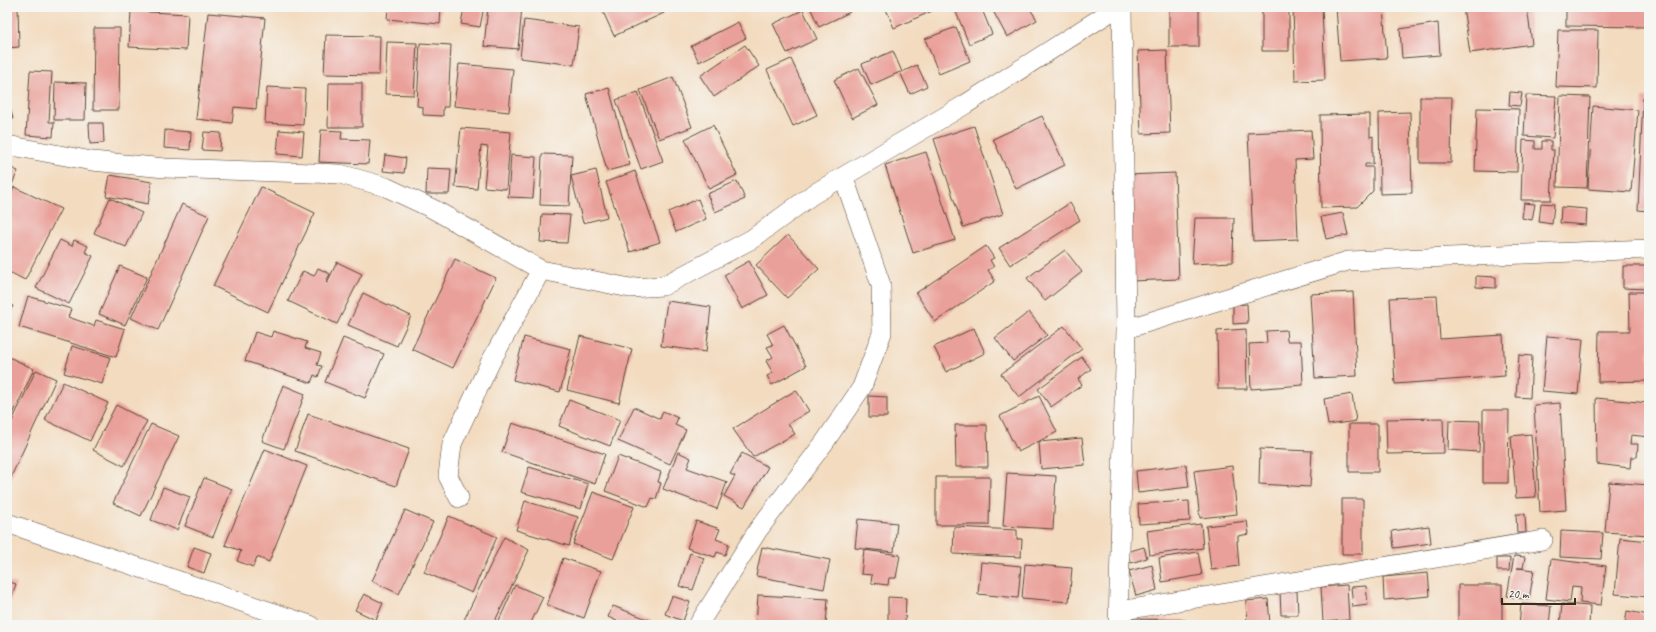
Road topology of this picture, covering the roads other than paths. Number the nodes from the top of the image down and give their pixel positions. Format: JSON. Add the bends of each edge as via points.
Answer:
{"nodes":[{"id":1,"x":1118,"y":7,"type":"edge"},
{"id":2,"x":1122,"y":7,"type":"edge"},
{"id":3,"x":7,"y":146,"type":"edge"},
{"id":4,"x":844,"y":178,"type":"junction"},
{"id":5,"x":1649,"y":248,"type":"edge"},
{"id":6,"x":541,"y":270,"type":"junction"},
{"id":7,"x":1126,"y":329,"type":"junction"},
{"id":8,"x":459,"y":498,"type":"dead end"},
{"id":9,"x":7,"y":523,"type":"edge"},
{"id":10,"x":1543,"y":540,"type":"dead end"},
{"id":11,"x":1118,"y":618,"type":"edge"},
{"id":12,"x":310,"y":625,"type":"edge"},
{"id":13,"x":698,"y":625,"type":"edge"}],
"edges":[{"from":1,"to":4,"type":"street"},
{"from":2,"to":7,"type":"street"},
{"from":3,"to":6,"type":"street","via":[[92,161],[165,168],[340,174],[386,187],[433,209]]},
{"from":4,"to":6,"type":"street","via":[[812,195],[752,239],[663,286],[630,288]]},
{"from":4,"to":13,"type":"street","via":[[881,285],[882,333],[862,387],[824,443],[758,530]]},
{"from":5,"to":7,"type":"street","via":[[1348,261]]},
{"from":6,"to":8,"type":"street","via":[[490,364],[452,444],[448,476]]},
{"from":7,"to":11,"type":"street"},
{"from":9,"to":12,"type":"street"},
{"from":10,"to":11,"type":"street"}]}
